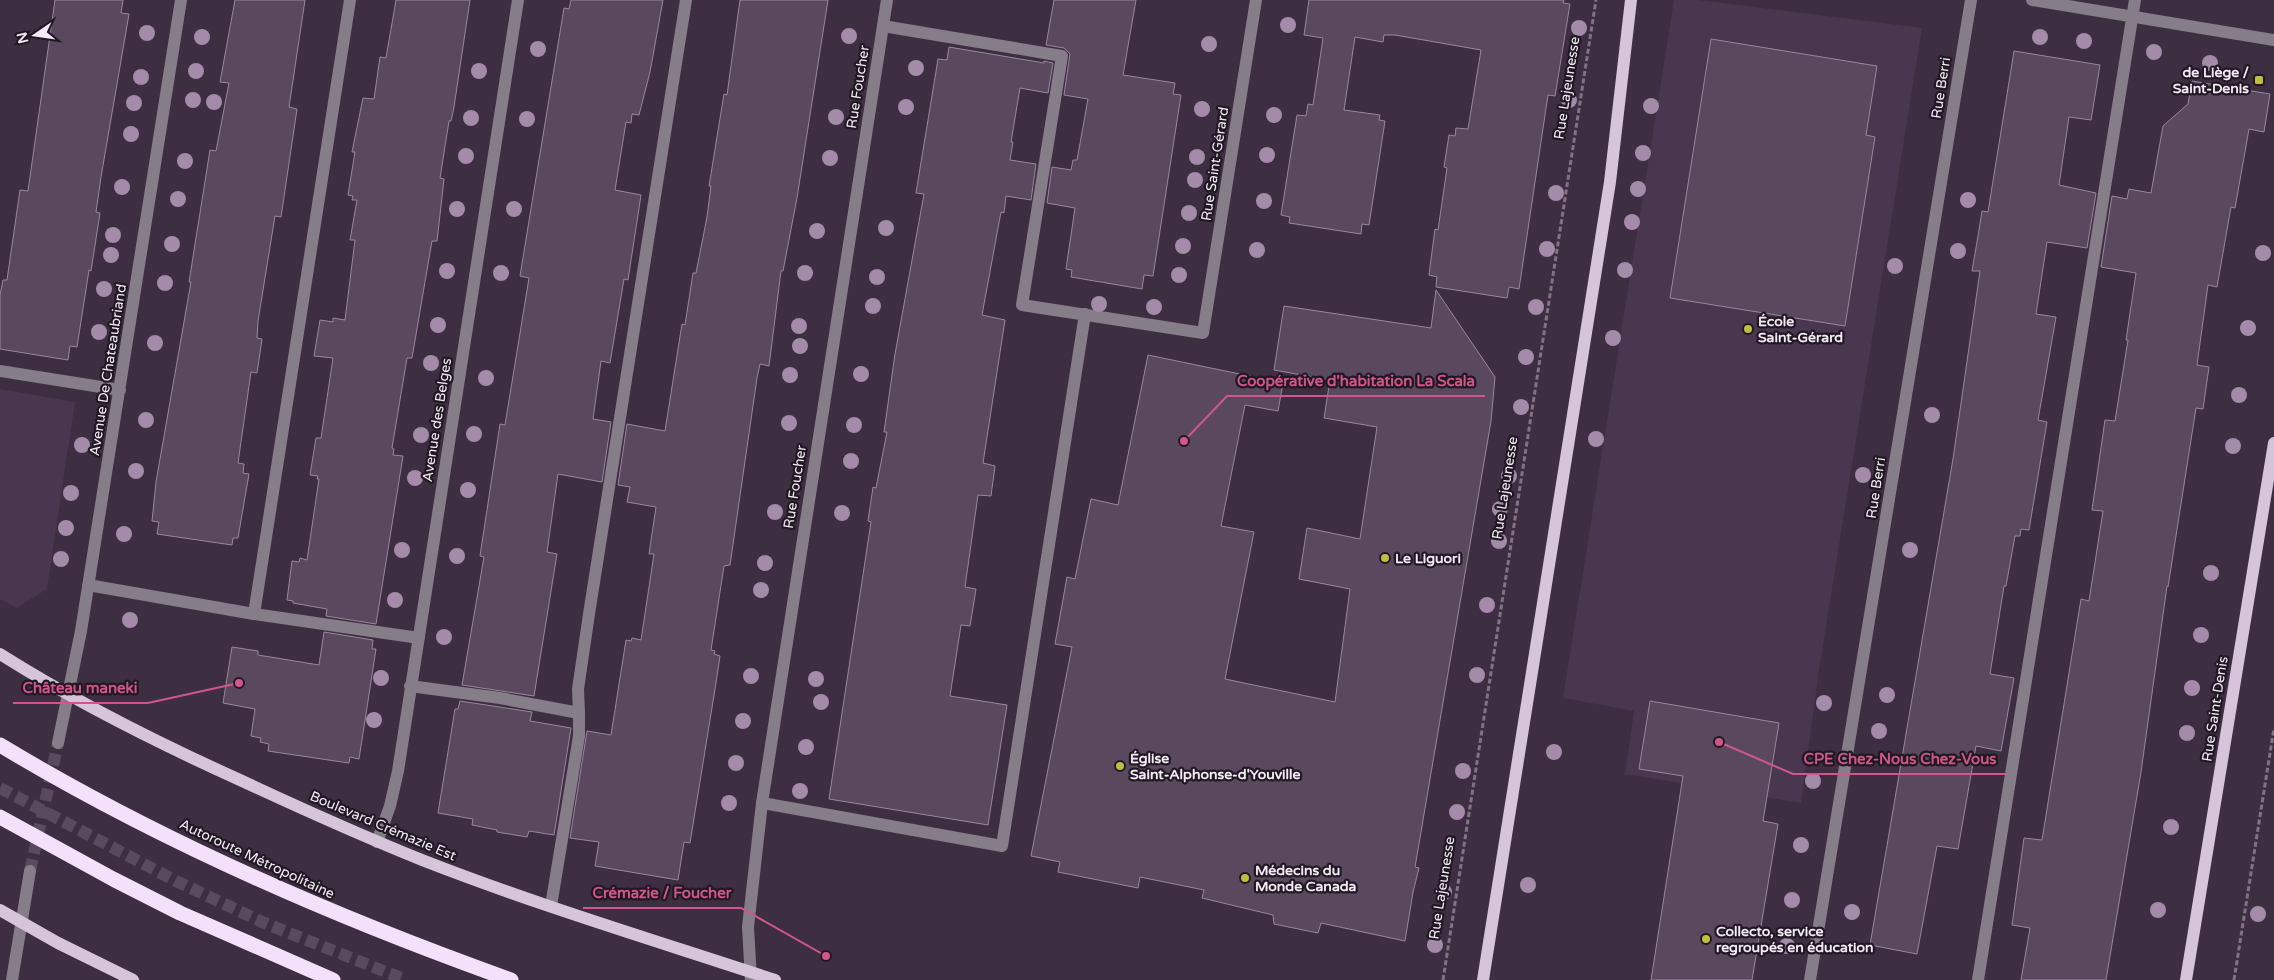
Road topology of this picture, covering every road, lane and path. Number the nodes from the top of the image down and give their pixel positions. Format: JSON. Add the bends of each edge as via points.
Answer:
{"nodes":[{"id":1,"x":181,"y":0,"type":"edge"},
{"id":2,"x":350,"y":0,"type":"edge"},
{"id":3,"x":518,"y":0,"type":"edge"},
{"id":4,"x":686,"y":0,"type":"edge"},
{"id":5,"x":887,"y":0,"type":"edge"},
{"id":6,"x":1256,"y":0,"type":"edge"},
{"id":7,"x":1596,"y":0,"type":"edge"},
{"id":8,"x":1631,"y":0,"type":"edge"},
{"id":9,"x":1971,"y":0,"type":"edge"},
{"id":10,"x":2032,"y":0,"type":"edge"},
{"id":11,"x":2135,"y":0,"type":"edge"},
{"id":12,"x":2132,"y":16,"type":"junction"},
{"id":13,"x":883,"y":26,"type":"junction"},
{"id":14,"x":2274,"y":40,"type":"edge"},
{"id":15,"x":1085,"y":314,"type":"junction"},
{"id":16,"x":0,"y":372,"type":"edge"},
{"id":17,"x":120,"y":390,"type":"junction"},
{"id":18,"x":2274,"y":443,"type":"edge"},
{"id":19,"x":88,"y":585,"type":"junction"},
{"id":20,"x":254,"y":614,"type":"junction"},
{"id":21,"x":418,"y":638,"type":"junction"},
{"id":22,"x":0,"y":654,"type":"edge"},
{"id":23,"x":410,"y":686,"type":"junction"},
{"id":24,"x":68,"y":693,"type":"junction"},
{"id":25,"x":579,"y":713,"type":"junction"},
{"id":26,"x":2274,"y":728,"type":"edge"},
{"id":27,"x":58,"y":743,"type":"tunnel mouth"},
{"id":28,"x":0,"y":745,"type":"edge"},
{"id":29,"x":762,"y":803,"type":"junction"},
{"id":30,"x":0,"y":817,"type":"edge"},
{"id":31,"x":377,"y":842,"type":"junction"},
{"id":32,"x":30,"y":871,"type":"tunnel mouth"},
{"id":33,"x":551,"y":906,"type":"junction"},
{"id":34,"x":0,"y":910,"type":"edge"},
{"id":35,"x":22,"y":923,"type":"junction"},
{"id":36,"x":751,"y":976,"type":"edge"},
{"id":37,"x":12,"y":980,"type":"edge"},
{"id":38,"x":133,"y":980,"type":"edge"},
{"id":39,"x":333,"y":980,"type":"edge"},
{"id":40,"x":511,"y":980,"type":"edge"},
{"id":41,"x":775,"y":980,"type":"edge"},
{"id":42,"x":1443,"y":980,"type":"edge"},
{"id":43,"x":1483,"y":980,"type":"edge"},
{"id":44,"x":1810,"y":980,"type":"edge"},
{"id":45,"x":1978,"y":980,"type":"edge"},
{"id":46,"x":2186,"y":980,"type":"edge"},
{"id":47,"x":2234,"y":980,"type":"edge"}],
"edges":[{"from":1,"to":17,"type":"street","name":"Avenue De Chateaubriand"},
{"from":2,"to":20,"type":"street"},
{"from":3,"to":21,"type":"street","name":"Avenue des Belges"},
{"from":4,"to":25,"type":"street","via":[[589,614],[578,689]]},
{"from":5,"to":13,"type":"street","name":"Rue Foucher"},
{"from":6,"to":15,"type":"street","name":"Rue Saint-Gérard","via":[[1203,333]]},
{"from":7,"to":42,"type":"path","name":"Rue Lajeunesse"},
{"from":8,"to":43,"type":"main road","via":[[1610,182]]},
{"from":9,"to":44,"type":"street","name":"Rue Berri"},
{"from":10,"to":12,"type":"street"},
{"from":11,"to":12,"type":"street"},
{"from":12,"to":14,"type":"street"},
{"from":12,"to":45,"type":"street"},
{"from":13,"to":15,"type":"street","via":[[1062,56],[1022,305]]},
{"from":13,"to":29,"type":"street","name":"Rue Foucher"},
{"from":15,"to":29,"type":"street","via":[[1002,846]]},
{"from":16,"to":17,"type":"street"},
{"from":17,"to":19,"type":"street","name":"Avenue De Chateaubriand"},
{"from":18,"to":46,"type":"main road","name":"Rue Saint-Denis"},
{"from":19,"to":20,"type":"street"},
{"from":19,"to":24,"type":"street","name":"Avenue De Chateaubriand"},
{"from":20,"to":21,"type":"street"},
{"from":21,"to":23,"type":"street","name":"Avenue des Belges"},
{"from":22,"to":24,"type":"main road","name":"Boulevard Crémazie Est"},
{"from":23,"to":25,"type":"street"},
{"from":23,"to":31,"type":"street","name":"Avenue des Belges","via":[[398,771]]},
{"from":24,"to":27,"type":"street","name":"Avenue De Chateaubriand"},
{"from":24,"to":31,"type":"main road","name":"Boulevard Crémazie Est","via":[[206,765]]},
{"from":25,"to":33,"type":"street","via":[[579,736]]},
{"from":26,"to":47,"type":"path"},
{"from":28,"to":40,"type":"highway","name":"Autoroute Métropolitaine","via":[[144,824],[252,877],[366,926]]},
{"from":29,"to":36,"type":"street","name":"Rue Foucher","via":[[748,927]]},
{"from":30,"to":39,"type":"highway","via":[[180,913]]},
{"from":31,"to":33,"type":"main road","name":"Boulevard Crémazie Est"},
{"from":32,"to":35,"type":"street"},
{"from":33,"to":36,"type":"main road","name":"Boulevard Crémazie Est"},
{"from":34,"to":35,"type":"main road"},
{"from":35,"to":37,"type":"street"},
{"from":35,"to":38,"type":"main road"},
{"from":36,"to":41,"type":"main road","name":"Boulevard Crémazie Est"}]}
